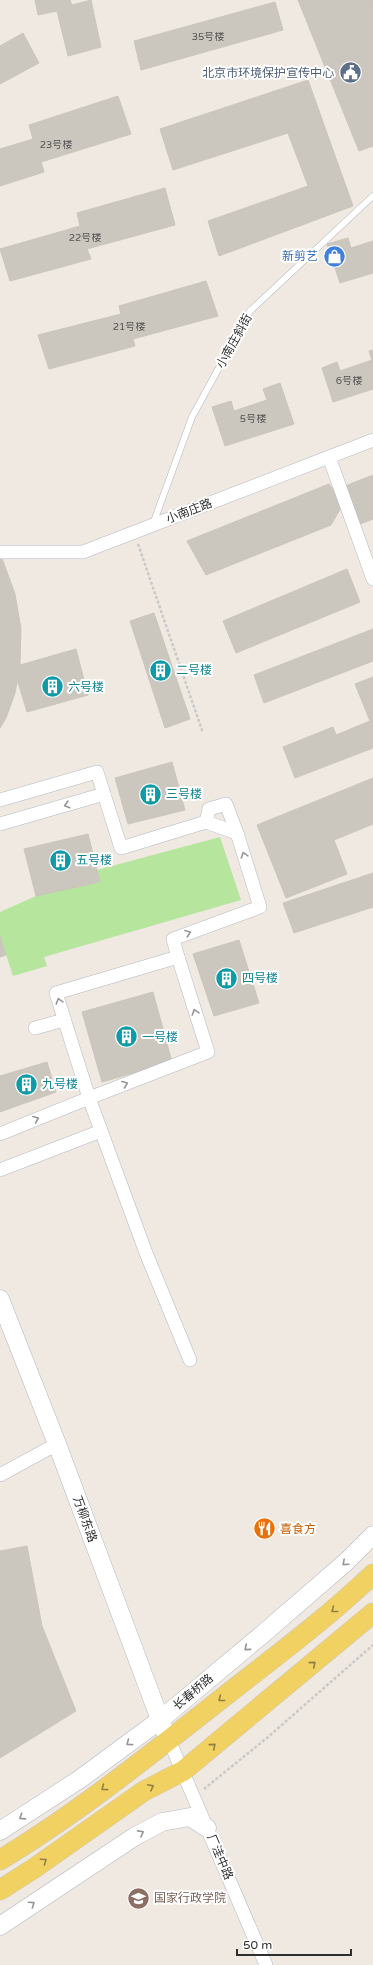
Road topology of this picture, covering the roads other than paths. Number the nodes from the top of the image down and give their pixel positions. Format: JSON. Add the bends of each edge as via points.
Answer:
{"nodes":[{"id":1,"x":373,"y":196,"type":"edge"},
{"id":2,"x":373,"y":440,"type":"edge"},
{"id":3,"x":329,"y":457,"type":"junction"},
{"id":4,"x":153,"y":525,"type":"junction"},
{"id":5,"x":0,"y":552,"type":"edge"},
{"id":6,"x":373,"y":579,"type":"edge"},
{"id":7,"x":104,"y":794,"type":"junction"},
{"id":8,"x":0,"y":800,"type":"edge"},
{"id":9,"x":206,"y":822,"type":"junction"},
{"id":10,"x":0,"y":824,"type":"edge"},
{"id":11,"x":237,"y":833,"type":"junction"},
{"id":12,"x":178,"y":957,"type":"junction"},
{"id":13,"x":64,"y":1020,"type":"junction"},
{"id":14,"x":35,"y":1028,"type":"dead end"},
{"id":15,"x":89,"y":1098,"type":"junction"},
{"id":16,"x":101,"y":1131,"type":"junction"},
{"id":17,"x":0,"y":1134,"type":"edge"},
{"id":18,"x":0,"y":1170,"type":"edge"},
{"id":19,"x":0,"y":1299,"type":"edge"},
{"id":20,"x":190,"y":1360,"type":"dead end"},
{"id":21,"x":57,"y":1444,"type":"junction"},
{"id":22,"x":0,"y":1475,"type":"edge"},
{"id":23,"x":373,"y":1535,"type":"edge"},
{"id":24,"x":373,"y":1574,"type":"edge"},
{"id":25,"x":373,"y":1613,"type":"edge"},
{"id":26,"x":160,"y":1720,"type":"junction"},
{"id":27,"x":169,"y":1740,"type":"junction"},
{"id":28,"x":183,"y":1771,"type":"junction"},
{"id":29,"x":207,"y":1828,"type":"junction"},
{"id":30,"x":0,"y":1831,"type":"edge"},
{"id":31,"x":0,"y":1860,"type":"edge"},
{"id":32,"x":0,"y":1890,"type":"edge"},
{"id":33,"x":0,"y":1926,"type":"edge"},
{"id":34,"x":266,"y":1965,"type":"edge"}],
"edges":[{"from":1,"to":4,"type":"lane","name":"小南庄斜街","via":[[250,310],[192,417]]},
{"from":2,"to":3,"type":"street","name":"小南庄路"},
{"from":3,"to":4,"type":"street","name":"小南庄路"},
{"from":3,"to":6,"type":"street"},
{"from":4,"to":5,"type":"street","name":"小南庄路","via":[[83,552]]},
{"from":7,"to":8,"type":"street","via":[[97,772]]},
{"from":7,"to":9,"type":"street","via":[[121,848]]},
{"from":7,"to":10,"type":"street","one_way":true},
{"from":9,"to":11,"type":"street"},
{"from":9,"to":11,"type":"street","via":[[209,809],[226,804]]},
{"from":12,"to":11,"type":"street","one_way":true,"via":[[173,939],[260,907]]},
{"from":13,"to":12,"type":"street","one_way":true,"via":[[56,993]]},
{"from":15,"to":12,"type":"street","one_way":true,"via":[[208,1052]]},
{"from":13,"to":14,"type":"street"},
{"from":13,"to":15,"type":"street"},
{"from":15,"to":16,"type":"street"},
{"from":17,"to":15,"type":"street","one_way":true},
{"from":16,"to":18,"type":"street"},
{"from":16,"to":20,"type":"street","via":[[146,1253]]},
{"from":19,"to":21,"type":"street","name":"万柳东路"},
{"from":21,"to":22,"type":"street"},
{"from":21,"to":26,"type":"street","name":"万柳东路"},
{"from":23,"to":26,"type":"street","name":"长春桥路","one_way":true,"via":[[346,1562]]},
{"from":24,"to":27,"type":"main road","name":"长春桥路","one_way":true,"via":[[342,1604]]},
{"from":28,"to":25,"type":"main road","one_way":true},
{"from":26,"to":27,"type":"street","name":"万柳东路"},
{"from":26,"to":30,"type":"street","name":"长春桥路","one_way":true,"via":[[80,1779]]},
{"from":27,"to":28,"type":"street","name":"厂洼中路"},
{"from":27,"to":31,"type":"main road","name":"长春桥路","one_way":true,"via":[[44,1834]]},
{"from":28,"to":29,"type":"street","name":"厂洼中路"},
{"from":32,"to":28,"type":"main road","one_way":true,"via":[[144,1791]]},
{"from":33,"to":29,"type":"street","one_way":true,"via":[[134,1837],[162,1822],[190,1817]]},
{"from":29,"to":34,"type":"street","name":"厂洼中路"}]}
